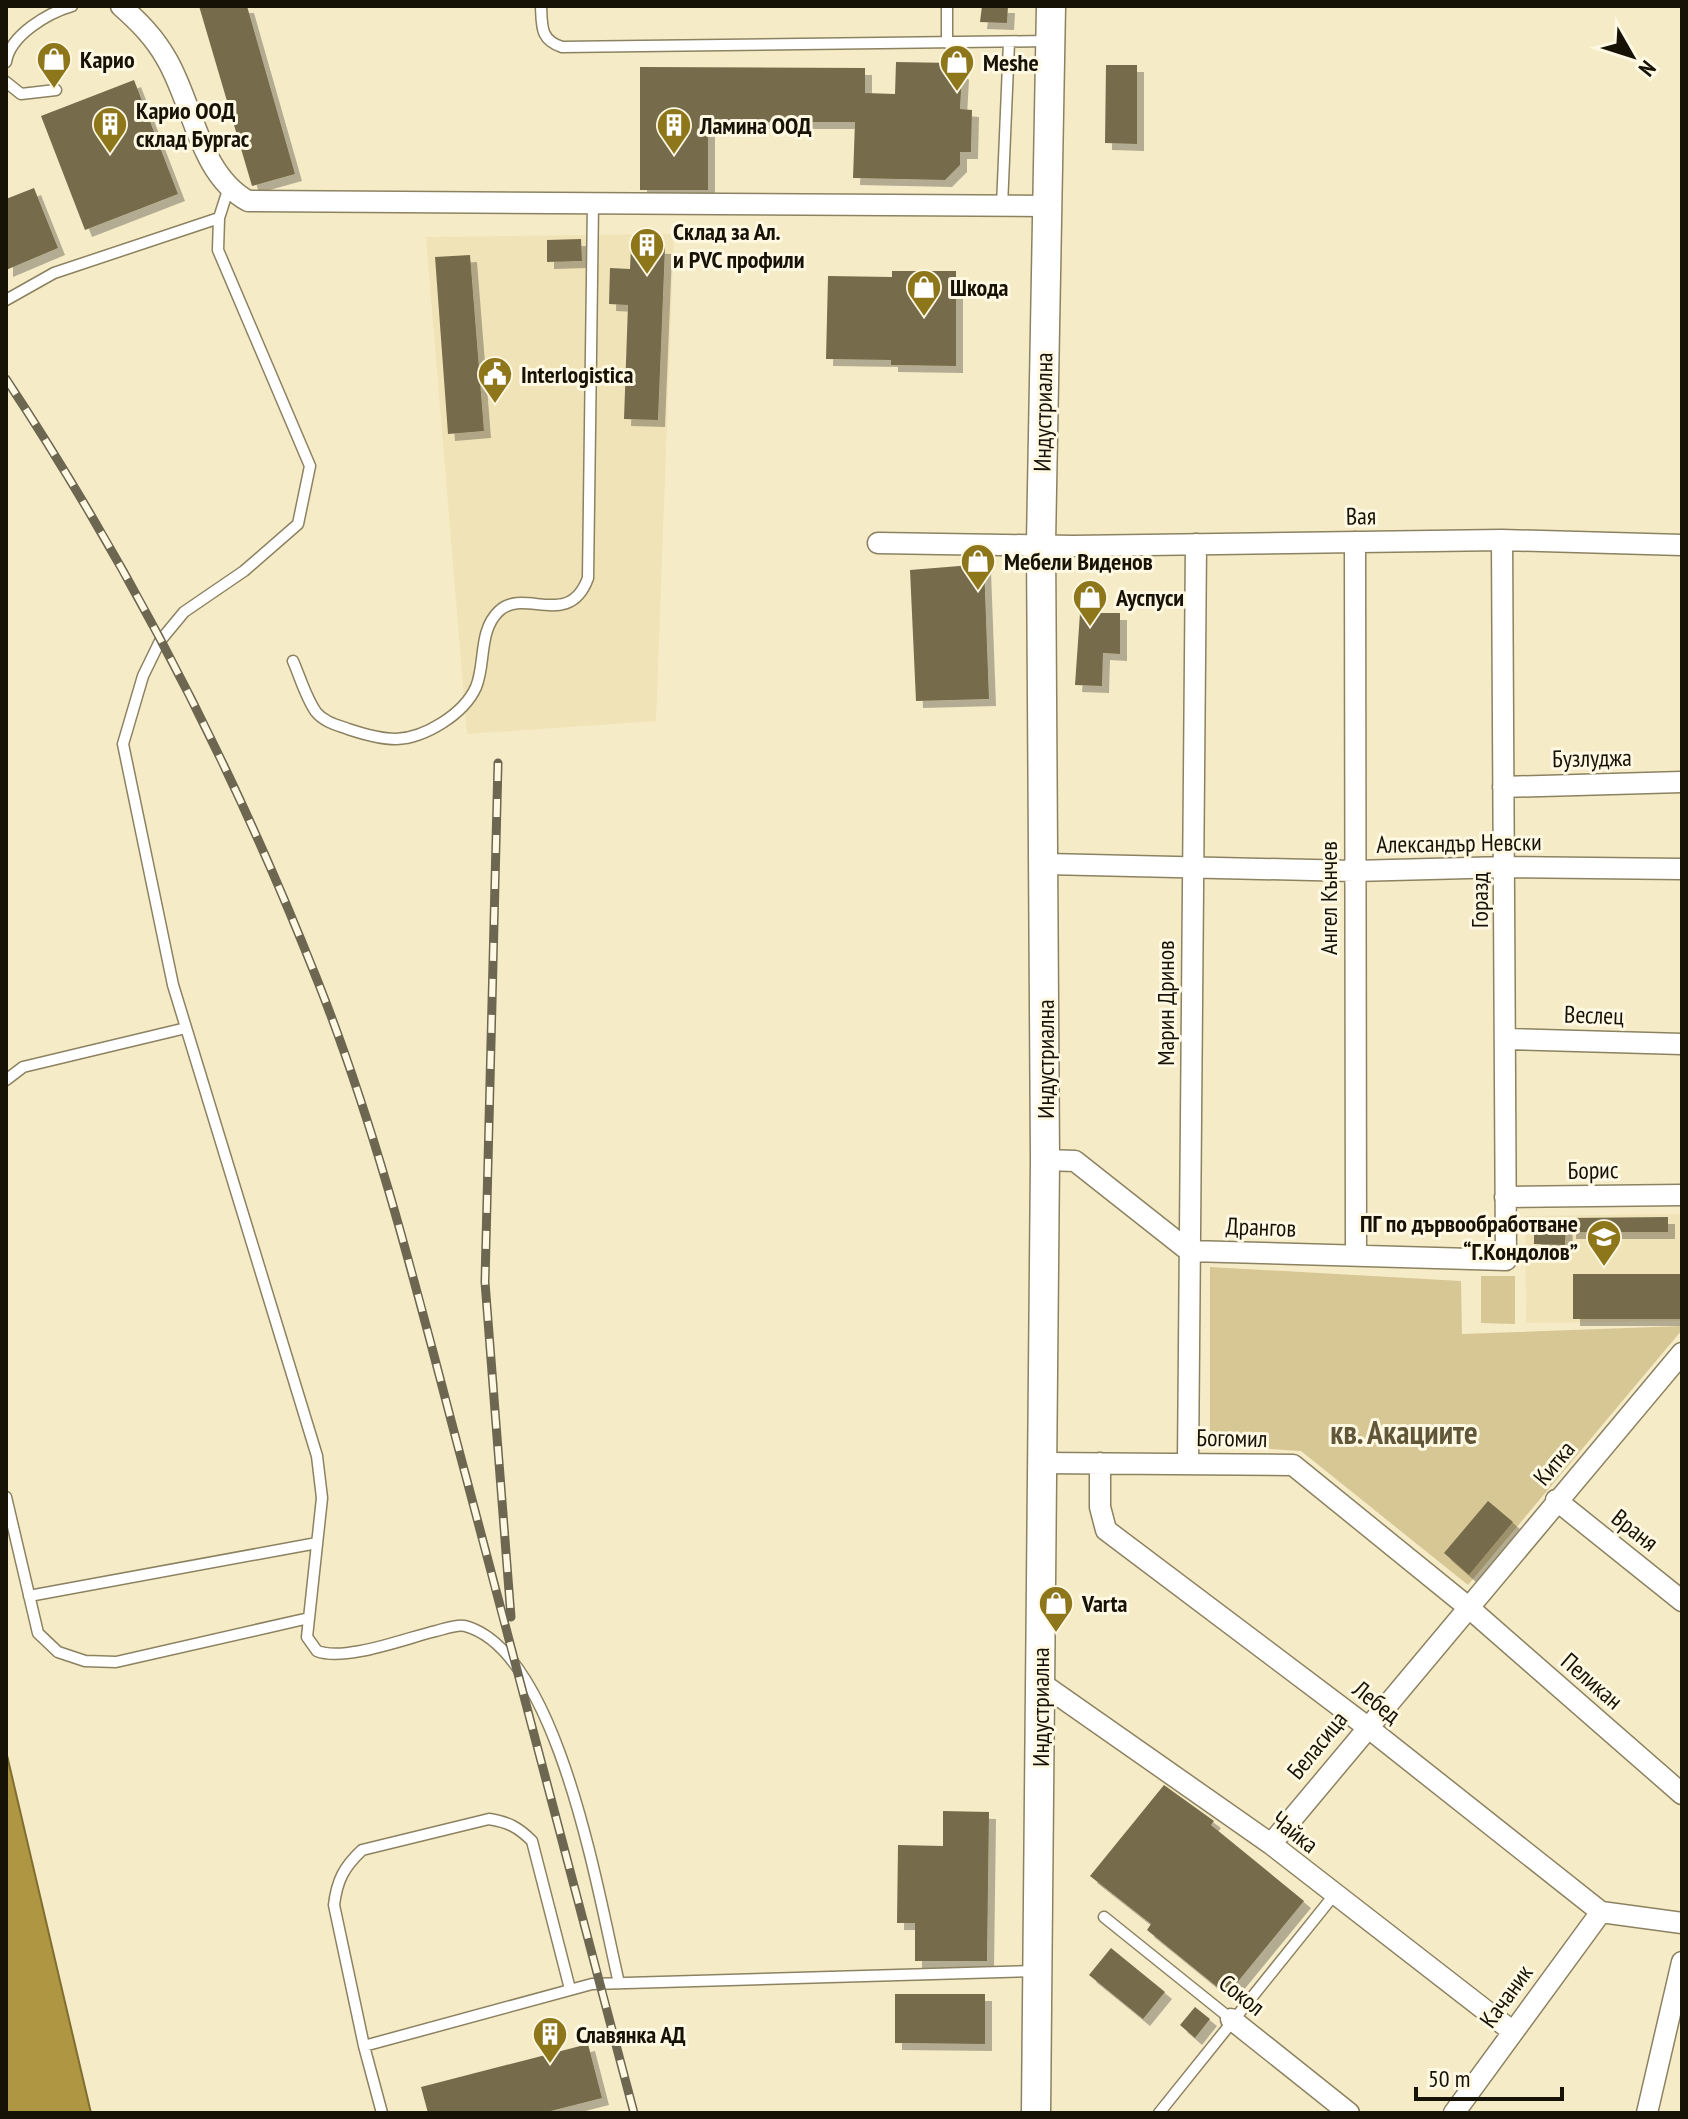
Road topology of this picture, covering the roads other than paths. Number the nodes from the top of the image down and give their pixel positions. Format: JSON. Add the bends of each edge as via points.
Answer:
{"nodes":[{"id":1,"x":72,"y":6,"type":"edge"},
{"id":2,"x":121,"y":6,"type":"edge"},
{"id":3,"x":541,"y":6,"type":"edge"},
{"id":4,"x":947,"y":6,"type":"edge"},
{"id":5,"x":1051,"y":6,"type":"edge"},
{"id":6,"x":1050,"y":41,"type":"junction"},
{"id":7,"x":1009,"y":42,"type":"junction"},
{"id":8,"x":947,"y":43,"type":"junction"},
{"id":9,"x":6,"y":62,"type":"edge"},
{"id":10,"x":6,"y":82,"type":"edge"},
{"id":11,"x":56,"y":90,"type":"dead end"},
{"id":12,"x":228,"y":190,"type":"junction"},
{"id":13,"x":593,"y":203,"type":"junction"},
{"id":14,"x":1002,"y":206,"type":"junction"},
{"id":15,"x":1047,"y":206,"type":"junction"},
{"id":16,"x":219,"y":218,"type":"junction"},
{"id":17,"x":6,"y":300,"type":"edge"},
{"id":18,"x":1502,"y":540,"type":"junction"},
{"id":19,"x":1355,"y":542,"type":"junction"},
{"id":20,"x":878,"y":543,"type":"dead end"},
{"id":21,"x":1041,"y":543,"type":"junction"},
{"id":22,"x":1196,"y":544,"type":"junction"},
{"id":23,"x":1682,"y":545,"type":"edge"},
{"id":24,"x":293,"y":661,"type":"dead end"},
{"id":25,"x":1682,"y":782,"type":"edge"},
{"id":26,"x":1503,"y":787,"type":"junction"},
{"id":27,"x":1046,"y":864,"type":"junction"},
{"id":28,"x":1506,"y":867,"type":"junction"},
{"id":29,"x":1191,"y":869,"type":"junction"},
{"id":30,"x":1682,"y":869,"type":"edge"},
{"id":31,"x":1354,"y":871,"type":"junction"},
{"id":32,"x":186,"y":1028,"type":"junction"},
{"id":33,"x":1505,"y":1039,"type":"junction"},
{"id":34,"x":1682,"y":1044,"type":"edge"},
{"id":35,"x":6,"y":1080,"type":"edge"},
{"id":36,"x":1045,"y":1160,"type":"junction"},
{"id":37,"x":1682,"y":1195,"type":"edge"},
{"id":38,"x":1505,"y":1197,"type":"junction"},
{"id":39,"x":1189,"y":1251,"type":"junction"},
{"id":40,"x":1356,"y":1255,"type":"junction"},
{"id":41,"x":1506,"y":1260,"type":"joint"},
{"id":42,"x":1682,"y":1353,"type":"edge"},
{"id":43,"x":1041,"y":1463,"type":"junction"},
{"id":44,"x":1100,"y":1463,"type":"junction"},
{"id":45,"x":1188,"y":1463,"type":"junction"},
{"id":46,"x":6,"y":1497,"type":"edge"},
{"id":47,"x":1556,"y":1500,"type":"junction"},
{"id":48,"x":317,"y":1543,"type":"junction"},
{"id":49,"x":29,"y":1596,"type":"junction"},
{"id":50,"x":1682,"y":1601,"type":"edge"},
{"id":51,"x":1468,"y":1607,"type":"junction"},
{"id":52,"x":309,"y":1618,"type":"junction"},
{"id":53,"x":1041,"y":1683,"type":"junction"},
{"id":54,"x":1366,"y":1726,"type":"junction"},
{"id":55,"x":1682,"y":1794,"type":"edge"},
{"id":56,"x":1271,"y":1844,"type":"junction"},
{"id":57,"x":1334,"y":1895,"type":"junction"},
{"id":58,"x":1601,"y":1912,"type":"junction"},
{"id":59,"x":1104,"y":1917,"type":"dead end"},
{"id":60,"x":1682,"y":1923,"type":"edge"},
{"id":61,"x":1681,"y":1967,"type":"edge"},
{"id":62,"x":1038,"y":1971,"type":"junction"},
{"id":63,"x":619,"y":1983,"type":"junction"},
{"id":64,"x":570,"y":1989,"type":"junction"},
{"id":65,"x":1231,"y":2019,"type":"junction"},
{"id":66,"x":1512,"y":2031,"type":"junction"},
{"id":67,"x":364,"y":2046,"type":"junction"},
{"id":68,"x":382,"y":2113,"type":"edge"},
{"id":69,"x":1036,"y":2113,"type":"edge"},
{"id":70,"x":1159,"y":2113,"type":"edge"},
{"id":71,"x":1349,"y":2113,"type":"edge"},
{"id":72,"x":1454,"y":2113,"type":"edge"},
{"id":73,"x":1647,"y":2113,"type":"edge"}],
"edges":[{"from":1,"to":9,"type":"lane","via":[[39,21],[18,40]]},
{"from":2,"to":12,"type":"street","via":[[148,30],[168,60]]},
{"from":3,"to":8,"type":"lane","via":[[542,33],[562,47]]},
{"from":4,"to":8,"type":"lane"},
{"from":5,"to":6,"type":"main road","name":"Индустриална"},
{"from":6,"to":7,"type":"lane"},
{"from":6,"to":15,"type":"main road","name":"Индустриална"},
{"from":7,"to":8,"type":"lane"},
{"from":7,"to":14,"type":"lane"},
{"from":10,"to":11,"type":"lane","via":[[21,94]]},
{"from":12,"to":13,"type":"street","via":[[248,201]]},
{"from":12,"to":16,"type":"lane"},
{"from":13,"to":14,"type":"street"},
{"from":13,"to":24,"type":"lane","via":[[588,578],[583,592],[559,606],[506,606],[497,612],[485,637],[476,687],[459,710],[430,729],[398,739],[329,722],[317,712]]},
{"from":14,"to":15,"type":"street"},
{"from":15,"to":21,"type":"main road","name":"Индустриална"},
{"from":16,"to":17,"type":"lane","via":[[54,273]]},
{"from":16,"to":32,"type":"lane","via":[[218,250],[310,466],[298,524],[244,571],[184,612],[160,641],[143,676],[123,744]]},
{"from":18,"to":19,"type":"street","name":"Вая"},
{"from":18,"to":23,"type":"street","name":"Вая"},
{"from":18,"to":26,"type":"street","name":"Горазд"},
{"from":19,"to":22,"type":"street","name":"Вая"},
{"from":19,"to":31,"type":"street","name":"Ангел Кънчев"},
{"from":20,"to":21,"type":"street","name":"Вая"},
{"from":21,"to":22,"type":"street","name":"Вая"},
{"from":21,"to":27,"type":"main road","name":"Индустриална"},
{"from":22,"to":29,"type":"street","name":"Марин Дринов"},
{"from":25,"to":26,"type":"street","name":"Бузлуджа"},
{"from":26,"to":28,"type":"street","name":"Горазд"},
{"from":27,"to":29,"type":"street","name":"Александър Невски"},
{"from":27,"to":36,"type":"main road","name":"Индустриална"},
{"from":28,"to":30,"type":"street","name":"Александър Невски"},
{"from":28,"to":31,"type":"street","name":"Александър Невски"},
{"from":28,"to":33,"type":"street","name":"Горазд"},
{"from":29,"to":31,"type":"street","name":"Александър Невски"},
{"from":29,"to":39,"type":"street","name":"Марин Дринов"},
{"from":31,"to":40,"type":"street","name":"Ангел Кънчев"},
{"from":32,"to":35,"type":"lane","via":[[23,1067]]},
{"from":32,"to":48,"type":"lane","via":[[317,1456],[322,1498]]},
{"from":33,"to":34,"type":"street","name":"Веслец"},
{"from":33,"to":38,"type":"street","name":"Горазд"},
{"from":36,"to":39,"type":"street","via":[[1075,1161]]},
{"from":36,"to":43,"type":"main road","name":"Индустриална"},
{"from":37,"to":38,"type":"street","name":"Борис"},
{"from":38,"to":41,"type":"street","name":"Горазд"},
{"from":39,"to":40,"type":"street","name":"Дрангов"},
{"from":39,"to":45,"type":"street","name":"Марин Дринов"},
{"from":40,"to":41,"type":"street","name":"Дрангов"},
{"from":42,"to":47,"type":"street","name":"Китка"},
{"from":43,"to":44,"type":"street","name":"Богомил"},
{"from":43,"to":53,"type":"main road","name":"Индустриална"},
{"from":44,"to":45,"type":"street","name":"Богомил"},
{"from":44,"to":54,"type":"street","name":"Лебед","via":[[1106,1530]]},
{"from":45,"to":51,"type":"street","name":"Богомил","via":[[1293,1465]]},
{"from":46,"to":49,"type":"lane"},
{"from":47,"to":50,"type":"street","name":"Враня"},
{"from":47,"to":51,"type":"street","name":"Китка"},
{"from":48,"to":49,"type":"lane"},
{"from":48,"to":52,"type":"lane"},
{"from":49,"to":52,"type":"lane","via":[[38,1633],[58,1652],[85,1661],[116,1662]]},
{"from":51,"to":54,"type":"street","name":"Беласица"},
{"from":51,"to":55,"type":"street","name":"Пеликан"},
{"from":52,"to":63,"type":"lane","via":[[309,1645],[328,1655],[463,1625],[514,1659],[572,1783]]},
{"from":53,"to":56,"type":"street","name":"Чайка"},
{"from":53,"to":62,"type":"main road","name":"Индустриална"},
{"from":54,"to":56,"type":"street","name":"Беласица"},
{"from":54,"to":58,"type":"street","name":"Лебед"},
{"from":56,"to":57,"type":"street","name":"Чайка"},
{"from":57,"to":65,"type":"lane"},
{"from":57,"to":66,"type":"street","name":"Чайка"},
{"from":58,"to":60,"type":"street"},
{"from":58,"to":66,"type":"street","name":"Качаник"},
{"from":59,"to":65,"type":"lane","name":"Сокол"},
{"from":61,"to":73,"type":"street"},
{"from":62,"to":63,"type":"lane"},
{"from":62,"to":69,"type":"main road","name":"Индустриална"},
{"from":63,"to":64,"type":"lane"},
{"from":64,"to":67,"type":"lane"},
{"from":64,"to":67,"type":"lane","via":[[532,1841],[521,1830],[489,1819],[362,1850],[337,1882],[334,1905]]},
{"from":65,"to":70,"type":"lane"},
{"from":65,"to":71,"type":"street","name":"Сокол"},
{"from":66,"to":72,"type":"street","name":"Качаник"},
{"from":67,"to":68,"type":"lane"}]}
